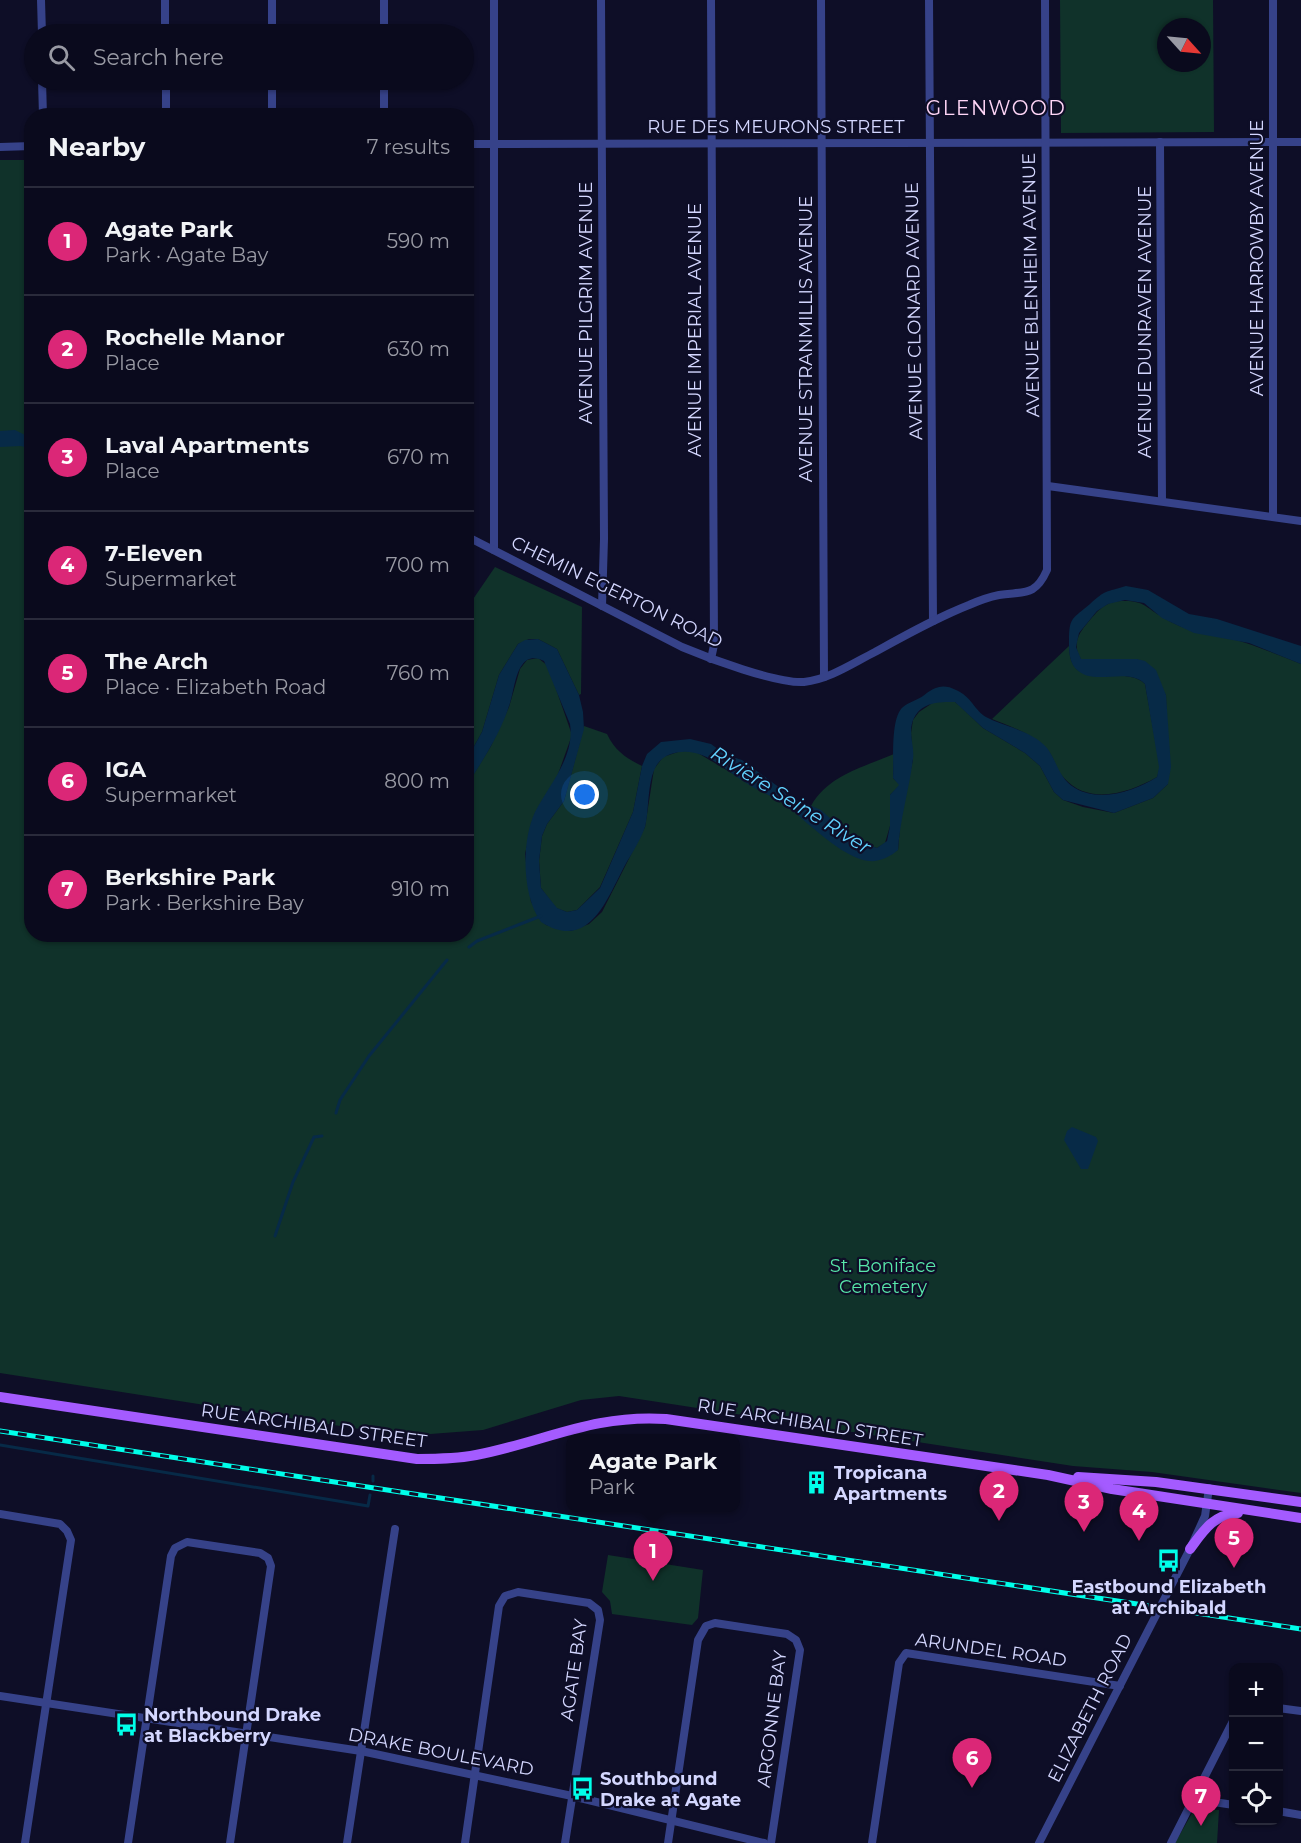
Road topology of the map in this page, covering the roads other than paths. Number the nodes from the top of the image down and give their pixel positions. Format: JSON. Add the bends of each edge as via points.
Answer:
{"nodes":[{"id":1,"x":41,"y":0,"type":"edge"},
{"id":2,"x":165,"y":0,"type":"edge"},
{"id":3,"x":272,"y":0,"type":"edge"},
{"id":4,"x":384,"y":0,"type":"edge"},
{"id":5,"x":494,"y":0,"type":"edge"},
{"id":6,"x":601,"y":0,"type":"edge"},
{"id":7,"x":711,"y":0,"type":"edge"},
{"id":8,"x":821,"y":0,"type":"edge"},
{"id":9,"x":929,"y":0,"type":"edge"},
{"id":10,"x":1045,"y":0,"type":"edge"},
{"id":11,"x":1273,"y":0,"type":"edge"},
{"id":12,"x":42,"y":24,"type":"edge"},
{"id":13,"x":165,"y":24,"type":"edge"},
{"id":14,"x":272,"y":24,"type":"edge"},
{"id":15,"x":384,"y":24,"type":"edge"},
{"id":16,"x":42,"y":90,"type":"edge"},
{"id":17,"x":166,"y":90,"type":"edge"},
{"id":18,"x":272,"y":90,"type":"edge"},
{"id":19,"x":384,"y":90,"type":"edge"},
{"id":20,"x":43,"y":108,"type":"edge"},
{"id":21,"x":166,"y":108,"type":"edge"},
{"id":22,"x":272,"y":108,"type":"edge"},
{"id":23,"x":384,"y":108,"type":"edge"},
{"id":24,"x":1160,"y":142,"type":"junction"},
{"id":25,"x":1274,"y":142,"type":"junction"},
{"id":26,"x":1301,"y":142,"type":"edge"},
{"id":27,"x":602,"y":143,"type":"junction"},
{"id":28,"x":821,"y":143,"type":"junction"},
{"id":29,"x":929,"y":143,"type":"junction"},
{"id":30,"x":1046,"y":143,"type":"junction"},
{"id":31,"x":474,"y":144,"type":"edge"},
{"id":32,"x":494,"y":144,"type":"junction"},
{"id":33,"x":711,"y":144,"type":"junction"},
{"id":34,"x":24,"y":146,"type":"edge"},
{"id":35,"x":0,"y":147,"type":"edge"},
{"id":36,"x":1048,"y":486,"type":"junction"},
{"id":37,"x":1162,"y":501,"type":"junction"},
{"id":38,"x":1273,"y":516,"type":"junction"},
{"id":39,"x":1301,"y":520,"type":"edge"},
{"id":40,"x":474,"y":540,"type":"edge"},
{"id":41,"x":495,"y":550,"type":"junction"},
{"id":42,"x":1047,"y":570,"type":"joint"},
{"id":43,"x":602,"y":606,"type":"junction"},
{"id":44,"x":933,"y":621,"type":"junction"},
{"id":45,"x":711,"y":659,"type":"junction"},
{"id":46,"x":824,"y":677,"type":"junction"},
{"id":47,"x":0,"y":1397,"type":"edge"},
{"id":48,"x":1048,"y":1476,"type":"junction"},
{"id":49,"x":1209,"y":1488,"type":"junction"},
{"id":50,"x":1301,"y":1502,"type":"edge"},
{"id":51,"x":1207,"y":1504,"type":"junction"},
{"id":52,"x":1256,"y":1511,"type":"junction"},
{"id":53,"x":0,"y":1514,"type":"edge"},
{"id":54,"x":1301,"y":1518,"type":"edge"},
{"id":55,"x":395,"y":1529,"type":"dead end"},
{"id":56,"x":1190,"y":1549,"type":"junction"},
{"id":57,"x":1120,"y":1686,"type":"junction"},
{"id":58,"x":0,"y":1696,"type":"edge"},
{"id":59,"x":46,"y":1703,"type":"junction"},
{"id":60,"x":1283,"y":1709,"type":"edge"},
{"id":61,"x":1301,"y":1711,"type":"edge"},
{"id":62,"x":148,"y":1719,"type":"junction"},
{"id":63,"x":1229,"y":1727,"type":"edge"},
{"id":64,"x":248,"y":1734,"type":"junction"},
{"id":65,"x":361,"y":1751,"type":"junction"},
{"id":66,"x":475,"y":1774,"type":"junction"},
{"id":67,"x":572,"y":1796,"type":"junction"},
{"id":68,"x":1193,"y":1799,"type":"junction"},
{"id":69,"x":1229,"y":1804,"type":"edge"},
{"id":70,"x":1283,"y":1812,"type":"edge"},
{"id":71,"x":1301,"y":1815,"type":"edge"},
{"id":72,"x":671,"y":1820,"type":"junction"},
{"id":73,"x":25,"y":1843,"type":"edge"},
{"id":74,"x":128,"y":1843,"type":"edge"},
{"id":75,"x":230,"y":1843,"type":"edge"},
{"id":76,"x":347,"y":1843,"type":"edge"},
{"id":77,"x":465,"y":1843,"type":"edge"},
{"id":78,"x":565,"y":1843,"type":"edge"},
{"id":79,"x":668,"y":1843,"type":"edge"},
{"id":80,"x":764,"y":1843,"type":"edge"},
{"id":81,"x":771,"y":1843,"type":"edge"},
{"id":82,"x":872,"y":1843,"type":"edge"},
{"id":83,"x":1039,"y":1843,"type":"edge"},
{"id":84,"x":1171,"y":1843,"type":"edge"}],
"edges":[{"from":1,"to":12,"type":"street"},
{"from":2,"to":13,"type":"street"},
{"from":3,"to":14,"type":"street"},
{"from":4,"to":15,"type":"street"},
{"from":5,"to":32,"type":"street"},
{"from":6,"to":27,"type":"street","name":"AVENUE PILGRIM AVENUE"},
{"from":7,"to":33,"type":"street","name":"AVENUE IMPERIAL AVENUE"},
{"from":8,"to":28,"type":"street","name":"AVENUE STRANMILLIS AVENUE"},
{"from":9,"to":29,"type":"street","name":"AVENUE CLONARD AVENUE"},
{"from":10,"to":30,"type":"street","name":"AVENUE BLENHEIM AVENUE"},
{"from":11,"to":25,"type":"street","name":"AVENUE HARROWBY AVENUE"},
{"from":16,"to":20,"type":"street"},
{"from":17,"to":21,"type":"street"},
{"from":18,"to":22,"type":"street"},
{"from":19,"to":23,"type":"street"},
{"from":24,"to":25,"type":"street","name":"RUE DES MEURONS STREET"},
{"from":24,"to":30,"type":"street","name":"RUE DES MEURONS STREET"},
{"from":24,"to":37,"type":"street","name":"AVENUE DUNRAVEN AVENUE"},
{"from":25,"to":26,"type":"street","name":"RUE DES MEURONS STREET"},
{"from":25,"to":38,"type":"street","name":"AVENUE HARROWBY AVENUE"},
{"from":27,"to":32,"type":"street","name":"RUE DES MEURONS STREET"},
{"from":27,"to":33,"type":"street","name":"RUE DES MEURONS STREET"},
{"from":27,"to":43,"type":"street","name":"AVENUE PILGRIM AVENUE"},
{"from":28,"to":29,"type":"street","name":"RUE DES MEURONS STREET"},
{"from":28,"to":33,"type":"street","name":"RUE DES MEURONS STREET"},
{"from":28,"to":46,"type":"street","name":"AVENUE STRANMILLIS AVENUE"},
{"from":29,"to":30,"type":"street","name":"RUE DES MEURONS STREET"},
{"from":29,"to":44,"type":"street","name":"AVENUE CLONARD AVENUE"},
{"from":30,"to":36,"type":"street","name":"AVENUE BLENHEIM AVENUE"},
{"from":31,"to":32,"type":"street","name":"RUE DES MEURONS STREET"},
{"from":32,"to":41,"type":"street"},
{"from":33,"to":45,"type":"street","name":"AVENUE IMPERIAL AVENUE"},
{"from":34,"to":35,"type":"street"},
{"from":36,"to":37,"type":"street"},
{"from":36,"to":42,"type":"street","name":"AVENUE BLENHEIM AVENUE"},
{"from":37,"to":38,"type":"street"},
{"from":38,"to":39,"type":"street"},
{"from":40,"to":41,"type":"street","name":"CHEMIN EGERTON ROAD"},
{"from":41,"to":43,"type":"street","name":"CHEMIN EGERTON ROAD"},
{"from":42,"to":44,"type":"street","name":"CHEMIN EGERTON ROAD","via":[[1032,590],[990,598]]},
{"from":43,"to":45,"type":"street","name":"CHEMIN EGERTON ROAD"},
{"from":44,"to":46,"type":"street","name":"CHEMIN EGERTON ROAD"},
{"from":45,"to":46,"type":"street","name":"CHEMIN EGERTON ROAD","via":[[802,682]]},
{"from":47,"to":48,"type":"main road","name":"RUE ARCHIBALD STREET","via":[[417,1459],[476,1455],[582,1425],[637,1417]]},
{"from":48,"to":49,"type":"main road","name":"RUE ARCHIBALD STREET"},
{"from":48,"to":51,"type":"main road","name":"RUE ARCHIBALD STREET"},
{"from":49,"to":50,"type":"main road","name":"RUE ARCHIBALD STREET"},
{"from":49,"to":51,"type":"street","name":"ELIZABETH ROAD"},
{"from":51,"to":52,"type":"main road","name":"RUE ARCHIBALD STREET"},
{"from":51,"to":56,"type":"street","name":"ELIZABETH ROAD"},
{"from":52,"to":54,"type":"main road","name":"RUE ARCHIBALD STREET"},
{"from":52,"to":56,"type":"main road","via":[[1221,1516],[1210,1522]]},
{"from":53,"to":59,"type":"street","via":[[60,1524],[71,1540]]},
{"from":55,"to":65,"type":"street"},
{"from":56,"to":57,"type":"street","name":"ELIZABETH ROAD"},
{"from":57,"to":82,"type":"street","name":"ARUNDEL ROAD","via":[[906,1653],[899,1663]]},
{"from":57,"to":83,"type":"street","name":"ELIZABETH ROAD"},
{"from":58,"to":59,"type":"street","name":"DRAKE BOULEVARD"},
{"from":59,"to":62,"type":"street","name":"DRAKE BOULEVARD"},
{"from":59,"to":73,"type":"street"},
{"from":60,"to":61,"type":"street"},
{"from":62,"to":64,"type":"street","name":"DRAKE BOULEVARD"},
{"from":62,"to":64,"type":"street","via":[[175,1548],[187,1542],[249,1551],[268,1558],[272,1574]]},
{"from":62,"to":74,"type":"street"},
{"from":63,"to":68,"type":"street"},
{"from":64,"to":65,"type":"street","name":"DRAKE BOULEVARD"},
{"from":64,"to":75,"type":"street"},
{"from":65,"to":66,"type":"street","name":"DRAKE BOULEVARD"},
{"from":65,"to":76,"type":"street"},
{"from":66,"to":67,"type":"street","name":"DRAKE BOULEVARD"},
{"from":66,"to":67,"type":"street","name":"AGATE BAY","via":[[499,1606],[505,1596],[518,1592],[589,1603],[598,1610],[600,1620]]},
{"from":66,"to":77,"type":"street"},
{"from":67,"to":72,"type":"street","name":"DRAKE BOULEVARD"},
{"from":67,"to":78,"type":"street"},
{"from":68,"to":69,"type":"street"},
{"from":68,"to":84,"type":"street"},
{"from":70,"to":71,"type":"street"},
{"from":72,"to":79,"type":"street","name":"ARGONNE BAY"},
{"from":72,"to":80,"type":"street","name":"DRAKE BOULEVARD"},
{"from":72,"to":81,"type":"street","name":"ARGONNE BAY","via":[[701,1632],[715,1623],[787,1634],[796,1640],[800,1650]]}]}
